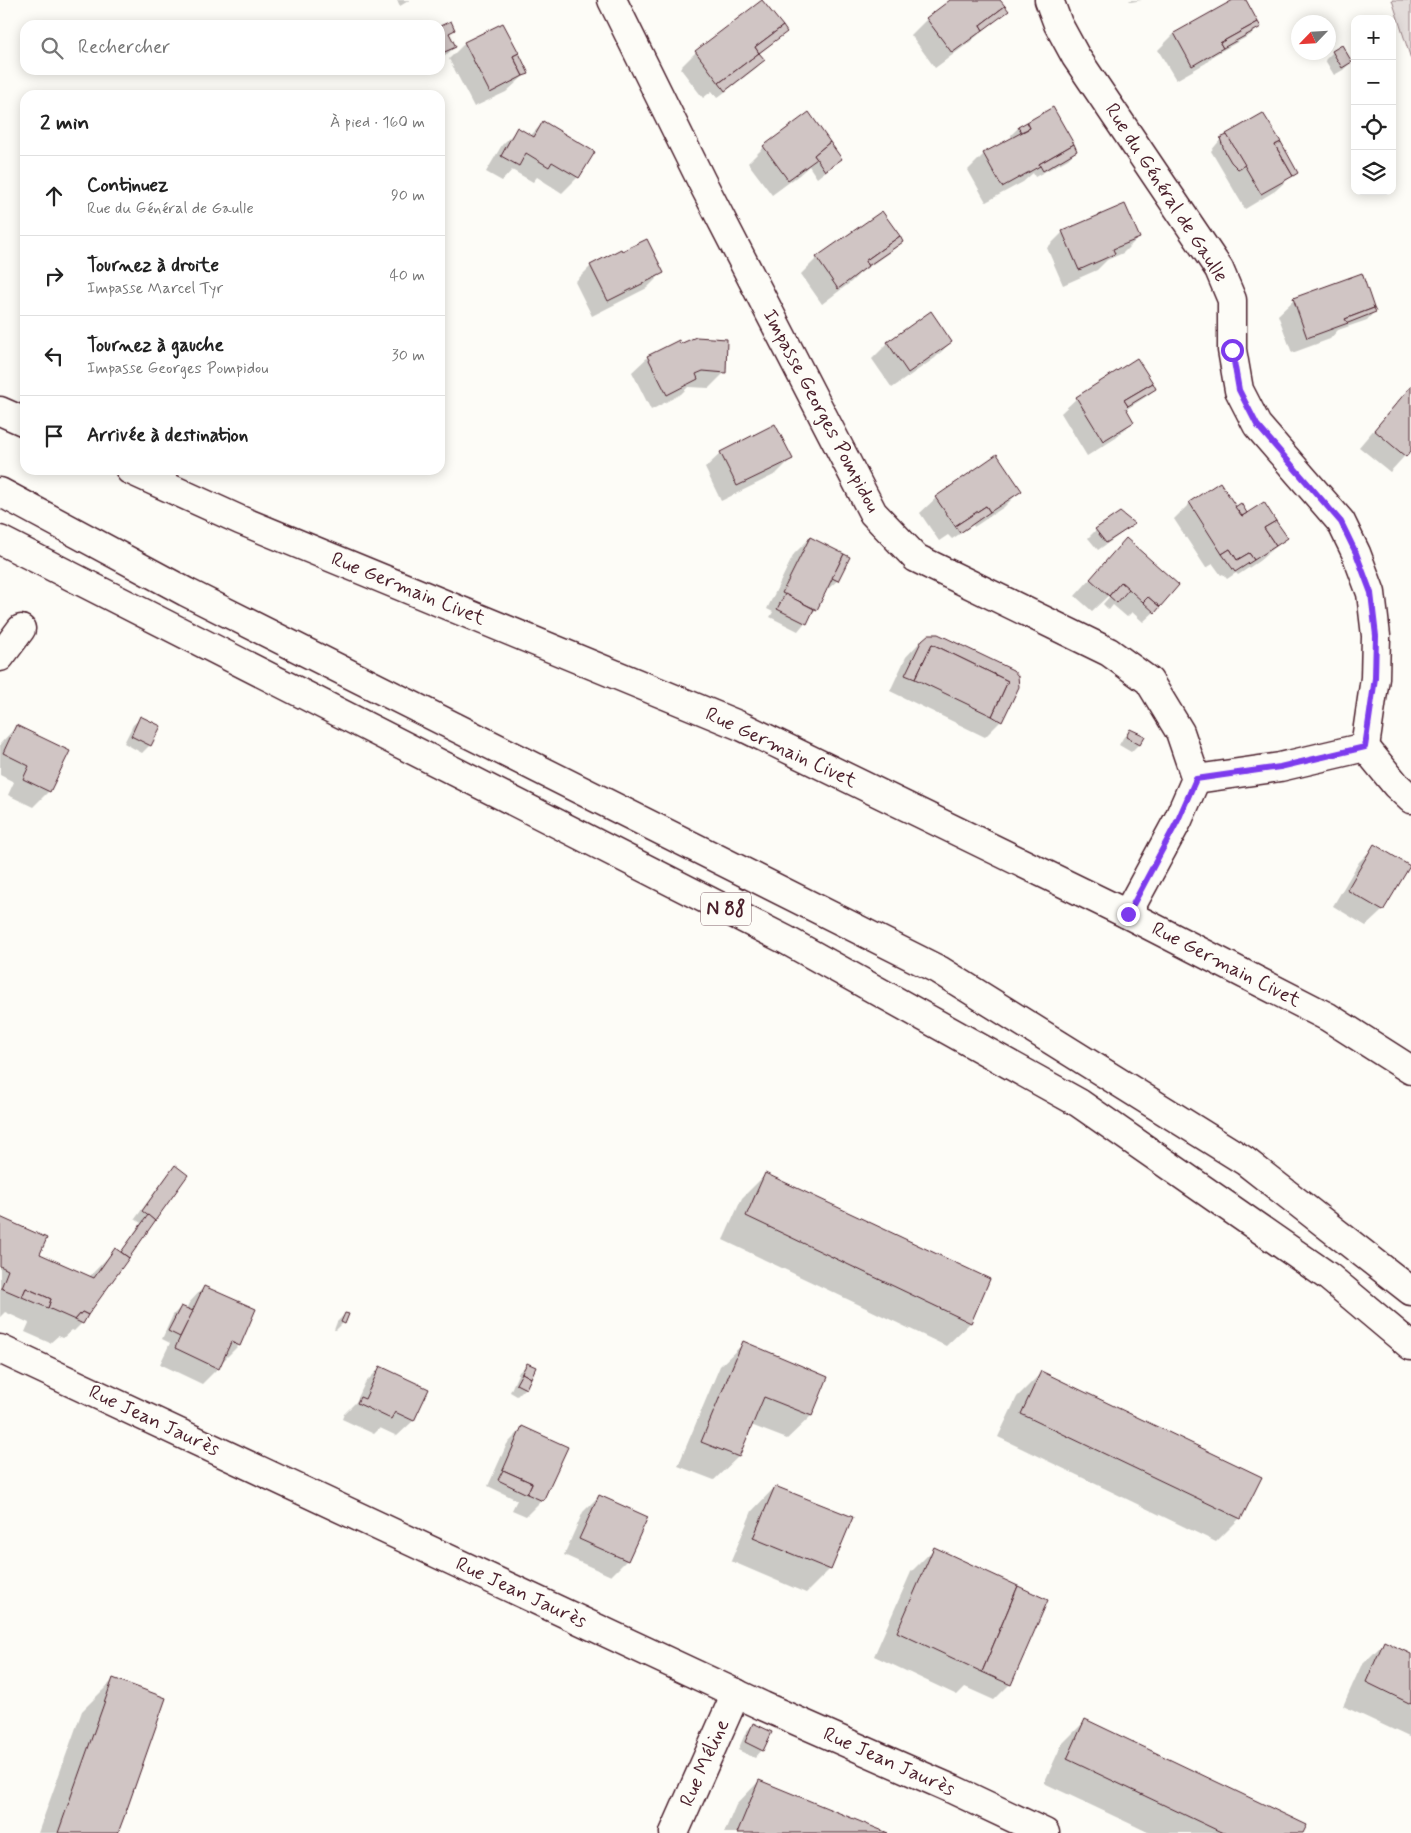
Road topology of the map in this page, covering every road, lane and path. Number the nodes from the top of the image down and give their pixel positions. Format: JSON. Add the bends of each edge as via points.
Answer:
{"nodes":[{"id":1,"x":612,"y":0,"type":"edge"},
{"id":2,"x":1049,"y":0,"type":"edge"},
{"id":3,"x":0,"y":411,"type":"edge"},
{"id":4,"x":20,"y":420,"type":"edge"},
{"id":5,"x":141,"y":475,"type":"edge"},
{"id":6,"x":0,"y":492,"type":"edge"},
{"id":7,"x":0,"y":540,"type":"edge"},
{"id":8,"x":21,"y":629,"type":"dead end"},
{"id":9,"x":0,"y":657,"type":"edge"},
{"id":10,"x":1365,"y":747,"type":"junction"},
{"id":11,"x":1196,"y":779,"type":"junction"},
{"id":12,"x":1411,"y":799,"type":"edge"},
{"id":13,"x":1128,"y":914,"type":"junction"},
{"id":14,"x":1411,"y":1070,"type":"edge"},
{"id":15,"x":1411,"y":1292,"type":"edge"},
{"id":16,"x":1411,"y":1346,"type":"edge"},
{"id":17,"x":0,"y":1349,"type":"edge"},
{"id":18,"x":736,"y":1693,"type":"junction"},
{"id":19,"x":674,"y":1833,"type":"edge"},
{"id":20,"x":1044,"y":1833,"type":"edge"}],
"edges":[{"from":1,"to":11,"type":"main road","name":"Impasse Georges Pompidou","via":[[873,513],[916,558],[1109,652],[1149,680],[1180,732]]},
{"from":2,"to":10,"type":"main road","name":"Rue du Général de Gaulle","via":[[1076,57],[1219,269],[1232,300],[1232,350],[1239,390],[1257,425],[1341,522],[1356,553],[1371,593],[1376,636],[1375,678]]},
{"from":3,"to":4,"type":"main road"},
{"from":5,"to":13,"type":"main road","name":"Rue Germain Civet","via":[[240,520],[743,728]]},
{"from":6,"to":15,"type":"main road","number":"N 88","via":[[186,592],[939,970],[1245,1161]]},
{"from":7,"to":16,"type":"main road","number":"N 88","via":[[786,940],[1079,1103],[1329,1277]]},
{"from":8,"to":9,"type":"main road"},
{"from":10,"to":11,"type":"main road","via":[[1280,767]]},
{"from":10,"to":12,"type":"main road"},
{"from":11,"to":13,"type":"main road"},
{"from":13,"to":14,"type":"main road","name":"Rue Germain Civet","via":[[1328,1017]]},
{"from":17,"to":18,"type":"main road","name":"Rue Jean Jaurès"},
{"from":18,"to":19,"type":"main road","name":"Rue Méline"},
{"from":18,"to":20,"type":"main road","name":"Rue Jean Jaurès"}]}
